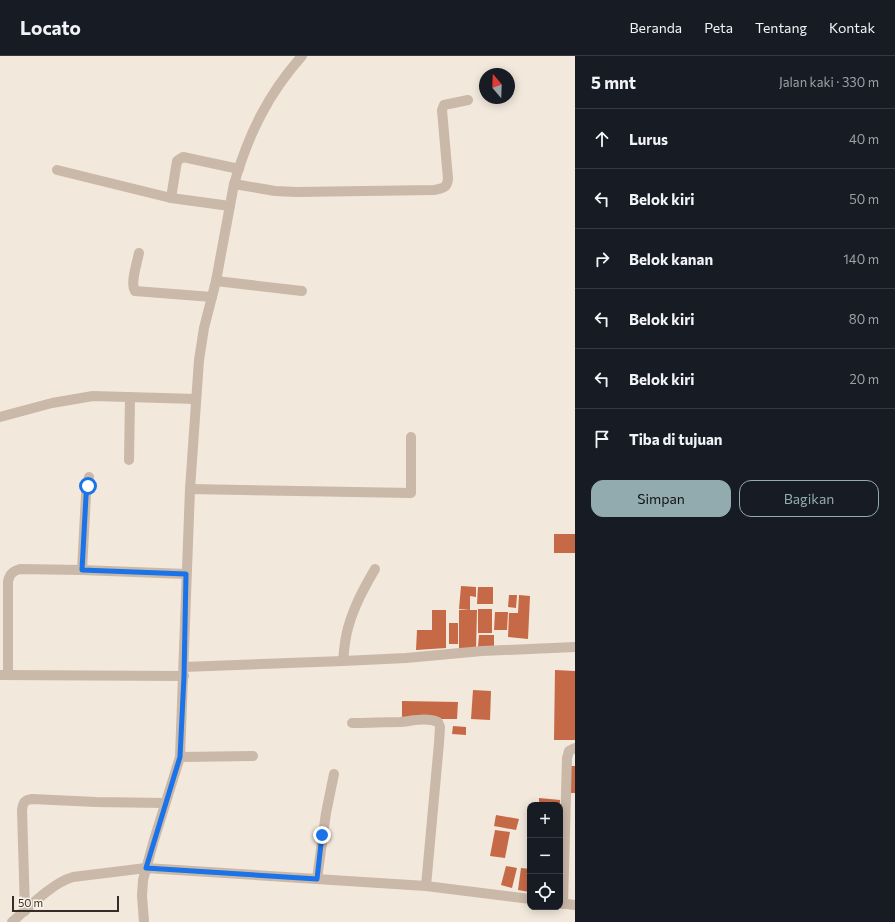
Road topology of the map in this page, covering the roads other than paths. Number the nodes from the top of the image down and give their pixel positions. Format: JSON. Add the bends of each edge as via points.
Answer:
{"nodes":[{"id":1,"x":302,"y":56,"type":"edge"},
{"id":2,"x":468,"y":100,"type":"dead end"},
{"id":3,"x":239,"y":169,"type":"junction"},
{"id":4,"x":57,"y":170,"type":"dead end"},
{"id":5,"x":234,"y":184,"type":"junction"},
{"id":6,"x":171,"y":198,"type":"junction"},
{"id":7,"x":230,"y":206,"type":"junction"},
{"id":8,"x":139,"y":254,"type":"dead end"},
{"id":9,"x":216,"y":281,"type":"junction"},
{"id":10,"x":302,"y":291,"type":"dead end"},
{"id":11,"x":212,"y":298,"type":"junction"},
{"id":12,"x":130,"y":396,"type":"junction"},
{"id":13,"x":196,"y":399,"type":"junction"},
{"id":14,"x":0,"y":417,"type":"edge"},
{"id":15,"x":411,"y":438,"type":"dead end"},
{"id":16,"x":129,"y":460,"type":"dead end"},
{"id":17,"x":89,"y":477,"type":"dead end"},
{"id":18,"x":190,"y":489,"type":"junction"},
{"id":19,"x":375,"y":569,"type":"dead end"},
{"id":20,"x":82,"y":570,"type":"junction"},
{"id":21,"x":186,"y":574,"type":"junction"},
{"id":22,"x":575,"y":647,"type":"edge"},
{"id":23,"x":343,"y":661,"type":"junction"},
{"id":24,"x":184,"y":672,"type":"junction"},
{"id":25,"x":4,"y":675,"type":"edge"},
{"id":26,"x":352,"y":723,"type":"dead end"},
{"id":27,"x":575,"y":748,"type":"edge"},
{"id":28,"x":253,"y":756,"type":"dead end"},
{"id":29,"x":180,"y":757,"type":"junction"},
{"id":30,"x":334,"y":774,"type":"dead end"},
{"id":31,"x":165,"y":803,"type":"junction"},
{"id":32,"x":146,"y":868,"type":"junction"},
{"id":33,"x":563,"y":875,"type":"edge"},
{"id":34,"x":317,"y":879,"type":"junction"},
{"id":35,"x":426,"y":886,"type":"junction"},
{"id":36,"x":527,"y":899,"type":"edge"},
{"id":37,"x":563,"y":904,"type":"edge"},
{"id":38,"x":575,"y":905,"type":"edge"},
{"id":39,"x":25,"y":911,"type":"junction"},
{"id":40,"x":12,"y":922,"type":"edge"},
{"id":41,"x":144,"y":922,"type":"edge"}],
"edges":[{"from":1,"to":3,"type":"street","via":[[270,97],[252,131]]},
{"from":2,"to":5,"type":"street","via":[[448,103],[442,110],[448,179],[444,188],[296,192]]},
{"from":3,"to":5,"type":"street"},
{"from":3,"to":6,"type":"street","via":[[183,157],[177,161]]},
{"from":4,"to":6,"type":"street"},
{"from":5,"to":7,"type":"street"},
{"from":6,"to":7,"type":"street"},
{"from":7,"to":9,"type":"street"},
{"from":8,"to":11,"type":"street","via":[[133,282],[134,291]]},
{"from":9,"to":10,"type":"street"},
{"from":9,"to":11,"type":"street"},
{"from":11,"to":13,"type":"street","via":[[198,360]]},
{"from":12,"to":13,"type":"street"},
{"from":12,"to":14,"type":"street","via":[[93,396],[52,403]]},
{"from":12,"to":16,"type":"street"},
{"from":13,"to":18,"type":"street"},
{"from":15,"to":18,"type":"street","via":[[411,493]]},
{"from":17,"to":20,"type":"street"},
{"from":18,"to":21,"type":"street"},
{"from":19,"to":23,"type":"street","via":[[354,610]]},
{"from":20,"to":21,"type":"street"},
{"from":20,"to":25,"type":"street","via":[[20,569],[11,573],[8,582]]},
{"from":21,"to":24,"type":"street"},
{"from":22,"to":23,"type":"street"},
{"from":23,"to":24,"type":"street"},
{"from":24,"to":25,"type":"street"},
{"from":24,"to":29,"type":"street"},
{"from":26,"to":35,"type":"street","via":[[424,720],[438,722],[439,743]]},
{"from":27,"to":33,"type":"street","via":[[569,751],[567,758]]},
{"from":28,"to":29,"type":"street"},
{"from":29,"to":31,"type":"street"},
{"from":30,"to":34,"type":"street"},
{"from":31,"to":32,"type":"street"},
{"from":31,"to":39,"type":"street","via":[[26,800],[22,810]]},
{"from":32,"to":34,"type":"street"},
{"from":32,"to":39,"type":"street","via":[[65,879]]},
{"from":32,"to":41,"type":"street","via":[[142,896]]},
{"from":34,"to":35,"type":"street"},
{"from":35,"to":36,"type":"street"},
{"from":37,"to":38,"type":"street"},
{"from":39,"to":40,"type":"street"}]}
